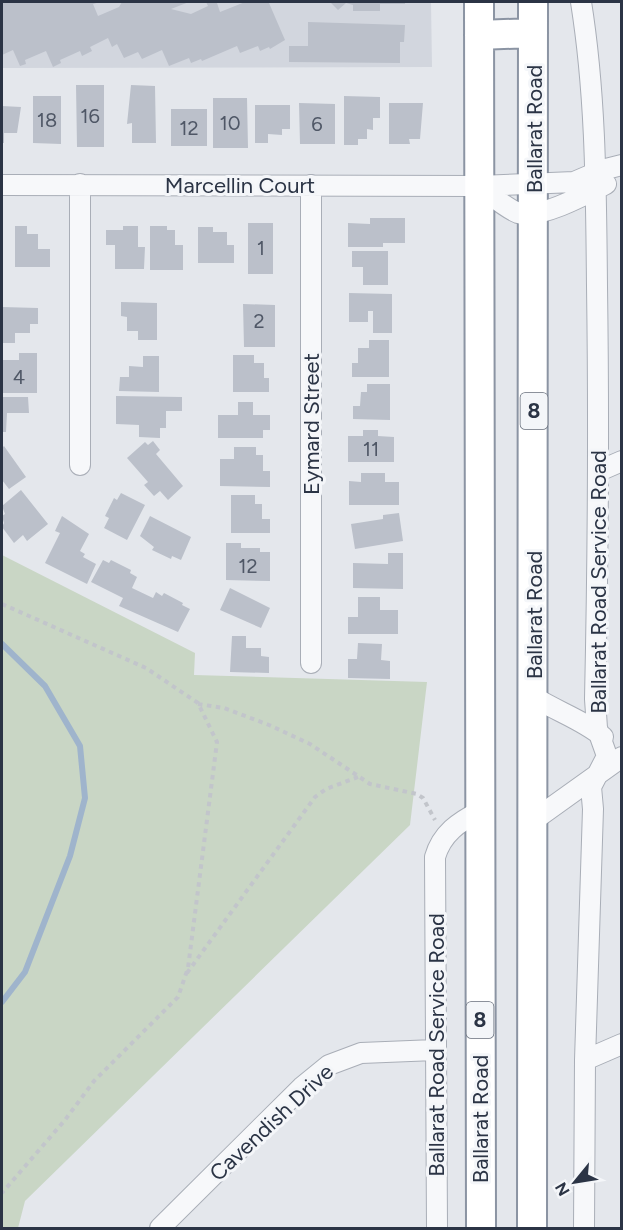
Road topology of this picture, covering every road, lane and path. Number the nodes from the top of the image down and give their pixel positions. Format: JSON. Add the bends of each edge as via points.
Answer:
{"nodes":[{"id":1,"x":479,"y":2,"type":"edge"},
{"id":2,"x":533,"y":2,"type":"edge"},
{"id":3,"x":581,"y":2,"type":"edge"},
{"id":4,"x":533,"y":33,"type":"junction"},
{"id":5,"x":479,"y":35,"type":"junction"},
{"id":6,"x":621,"y":165,"type":"edge"},
{"id":7,"x":621,"y":175,"type":"edge"},
{"id":8,"x":596,"y":181,"type":"junction"},
{"id":9,"x":534,"y":183,"type":"junction"},
{"id":10,"x":80,"y":184,"type":"junction"},
{"id":11,"x":2,"y":185,"type":"edge"},
{"id":12,"x":311,"y":185,"type":"junction"},
{"id":13,"x":479,"y":186,"type":"junction"},
{"id":14,"x":534,"y":213,"type":"junction"},
{"id":15,"x":621,"y":461,"type":"edge"},
{"id":16,"x":80,"y":465,"type":"dead end"},
{"id":17,"x":599,"y":471,"type":"junction"},
{"id":18,"x":2,"y":604,"type":"edge"},
{"id":19,"x":311,"y":663,"type":"dead end"},
{"id":20,"x":534,"y":697,"type":"junction"},
{"id":21,"x":198,"y":704,"type":"junction"},
{"id":22,"x":598,"y":733,"type":"junction"},
{"id":23,"x":621,"y":745,"type":"edge"},
{"id":24,"x":621,"y":757,"type":"edge"},
{"id":25,"x":597,"y":774,"type":"junction"},
{"id":26,"x":359,"y":777,"type":"junction"},
{"id":27,"x":480,"y":811,"type":"junction"},
{"id":28,"x":534,"y":820,"type":"junction"},
{"id":29,"x":444,"y":837,"type":"junction"},
{"id":30,"x":185,"y":977,"type":"junction"},
{"id":31,"x":621,"y":1044,"type":"edge"},
{"id":32,"x":435,"y":1050,"type":"junction"},
{"id":33,"x":585,"y":1060,"type":"junction"},
{"id":34,"x":2,"y":1193,"type":"edge"},
{"id":35,"x":160,"y":1228,"type":"edge"},
{"id":36,"x":437,"y":1228,"type":"edge"},
{"id":37,"x":481,"y":1228,"type":"edge"},
{"id":38,"x":532,"y":1228,"type":"edge"},
{"id":39,"x":584,"y":1228,"type":"edge"}],
"edges":[{"from":1,"to":5,"type":"highway","name":"Ballarat Road","number":"8"},
{"from":2,"to":4,"type":"highway","name":"Ballarat Road","number":"8"},
{"from":3,"to":8,"type":"street","name":"Ballarat Road Service Road","via":[[590,62]]},
{"from":4,"to":5,"type":"highway"},
{"from":4,"to":9,"type":"highway","name":"Ballarat Road","number":"8"},
{"from":5,"to":13,"type":"highway","name":"Ballarat Road","number":"8"},
{"from":6,"to":8,"type":"street"},
{"from":7,"to":8,"type":"street"},
{"from":8,"to":9,"type":"street","name":"Marcellin Court"},
{"from":8,"to":14,"type":"street"},
{"from":8,"to":17,"type":"street","name":"Ballarat Road Service Road"},
{"from":9,"to":13,"type":"street","name":"Marcellin Court"},
{"from":9,"to":14,"type":"highway","name":"Ballarat Road","number":"8"},
{"from":10,"to":11,"type":"street","name":"Marcellin Court"},
{"from":10,"to":12,"type":"street","name":"Marcellin Court"},
{"from":10,"to":16,"type":"street"},
{"from":12,"to":13,"type":"street","name":"Marcellin Court"},
{"from":12,"to":19,"type":"street","name":"Eymard Street"},
{"from":13,"to":14,"type":"street","via":[[516,212]]},
{"from":13,"to":27,"type":"highway","name":"Ballarat Road","number":"8"},
{"from":14,"to":20,"type":"highway","name":"Ballarat Road","number":"8"},
{"from":15,"to":17,"type":"street"},
{"from":17,"to":22,"type":"street","name":"Ballarat Road Service Road","via":[[595,699]]},
{"from":18,"to":21,"type":"path","via":[[146,668]]},
{"from":20,"to":22,"type":"street"},
{"from":20,"to":28,"type":"highway","name":"Ballarat Road","number":"8"},
{"from":21,"to":26,"type":"path","via":[[224,708],[269,725],[310,744]]},
{"from":21,"to":30,"type":"path","via":[[217,742]]},
{"from":22,"to":23,"type":"street"},
{"from":22,"to":25,"type":"street","name":"Ballarat Road Service Road","via":[[607,756]]},
{"from":24,"to":25,"type":"street"},
{"from":25,"to":28,"type":"street"},
{"from":25,"to":33,"type":"street","name":"Ballarat Road Service Road","via":[[591,787]]},
{"from":26,"to":29,"type":"path","via":[[370,784],[423,798]]},
{"from":26,"to":30,"type":"path","via":[[315,797]]},
{"from":27,"to":29,"type":"street","via":[[460,821]]},
{"from":27,"to":37,"type":"highway","name":"Ballarat Road","number":"8"},
{"from":28,"to":38,"type":"highway","name":"Ballarat Road","number":"8"},
{"from":29,"to":32,"type":"street","name":"Ballarat Road Service Road","via":[[435,857]]},
{"from":30,"to":34,"type":"path","via":[[178,997],[93,1081]]},
{"from":31,"to":33,"type":"street"},
{"from":32,"to":35,"type":"street","name":"Cavendish Drive","via":[[361,1053],[329,1065]]},
{"from":32,"to":36,"type":"street","name":"Ballarat Road Service Road"},
{"from":33,"to":39,"type":"street","name":"Ballarat Road Service Road"}]}
